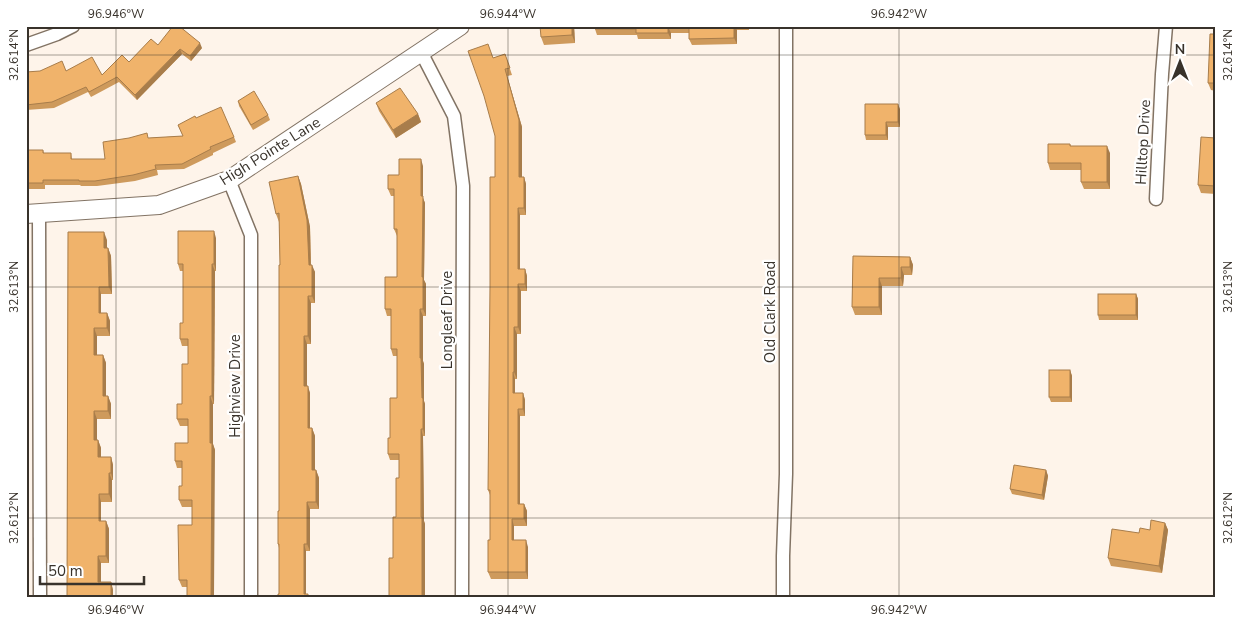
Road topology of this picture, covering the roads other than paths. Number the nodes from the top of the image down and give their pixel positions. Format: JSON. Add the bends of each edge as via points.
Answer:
{"nodes":[{"id":1,"x":74,"y":26,"type":"edge"},
{"id":2,"x":460,"y":26,"type":"edge"},
{"id":3,"x":786,"y":26,"type":"edge"},
{"id":4,"x":1166,"y":26,"type":"edge"},
{"id":5,"x":26,"y":45,"type":"edge"},
{"id":6,"x":420,"y":52,"type":"junction"},
{"id":7,"x":230,"y":180,"type":"junction"},
{"id":8,"x":1156,"y":199,"type":"dead end"},
{"id":9,"x":33,"y":214,"type":"edge"},
{"id":10,"x":40,"y":597,"type":"edge"},
{"id":11,"x":251,"y":597,"type":"edge"},
{"id":12,"x":462,"y":597,"type":"edge"},
{"id":13,"x":783,"y":597,"type":"edge"}],
"edges":[{"from":1,"to":5,"type":"street"},
{"from":2,"to":6,"type":"street","name":"High Pointe Lane"},
{"from":3,"to":13,"type":"street","name":"Old Clark Road"},
{"from":4,"to":8,"type":"street","name":"Hilltop Drive"},
{"from":6,"to":7,"type":"street","name":"High Pointe Lane"},
{"from":6,"to":12,"type":"street","name":"Longleaf Drive","via":[[454,116],[463,186]]},
{"from":7,"to":9,"type":"street","name":"High Pointe Lane","via":[[159,205]]},
{"from":7,"to":11,"type":"street","name":"Highview Drive","via":[[251,235]]},
{"from":9,"to":10,"type":"street"}]}
